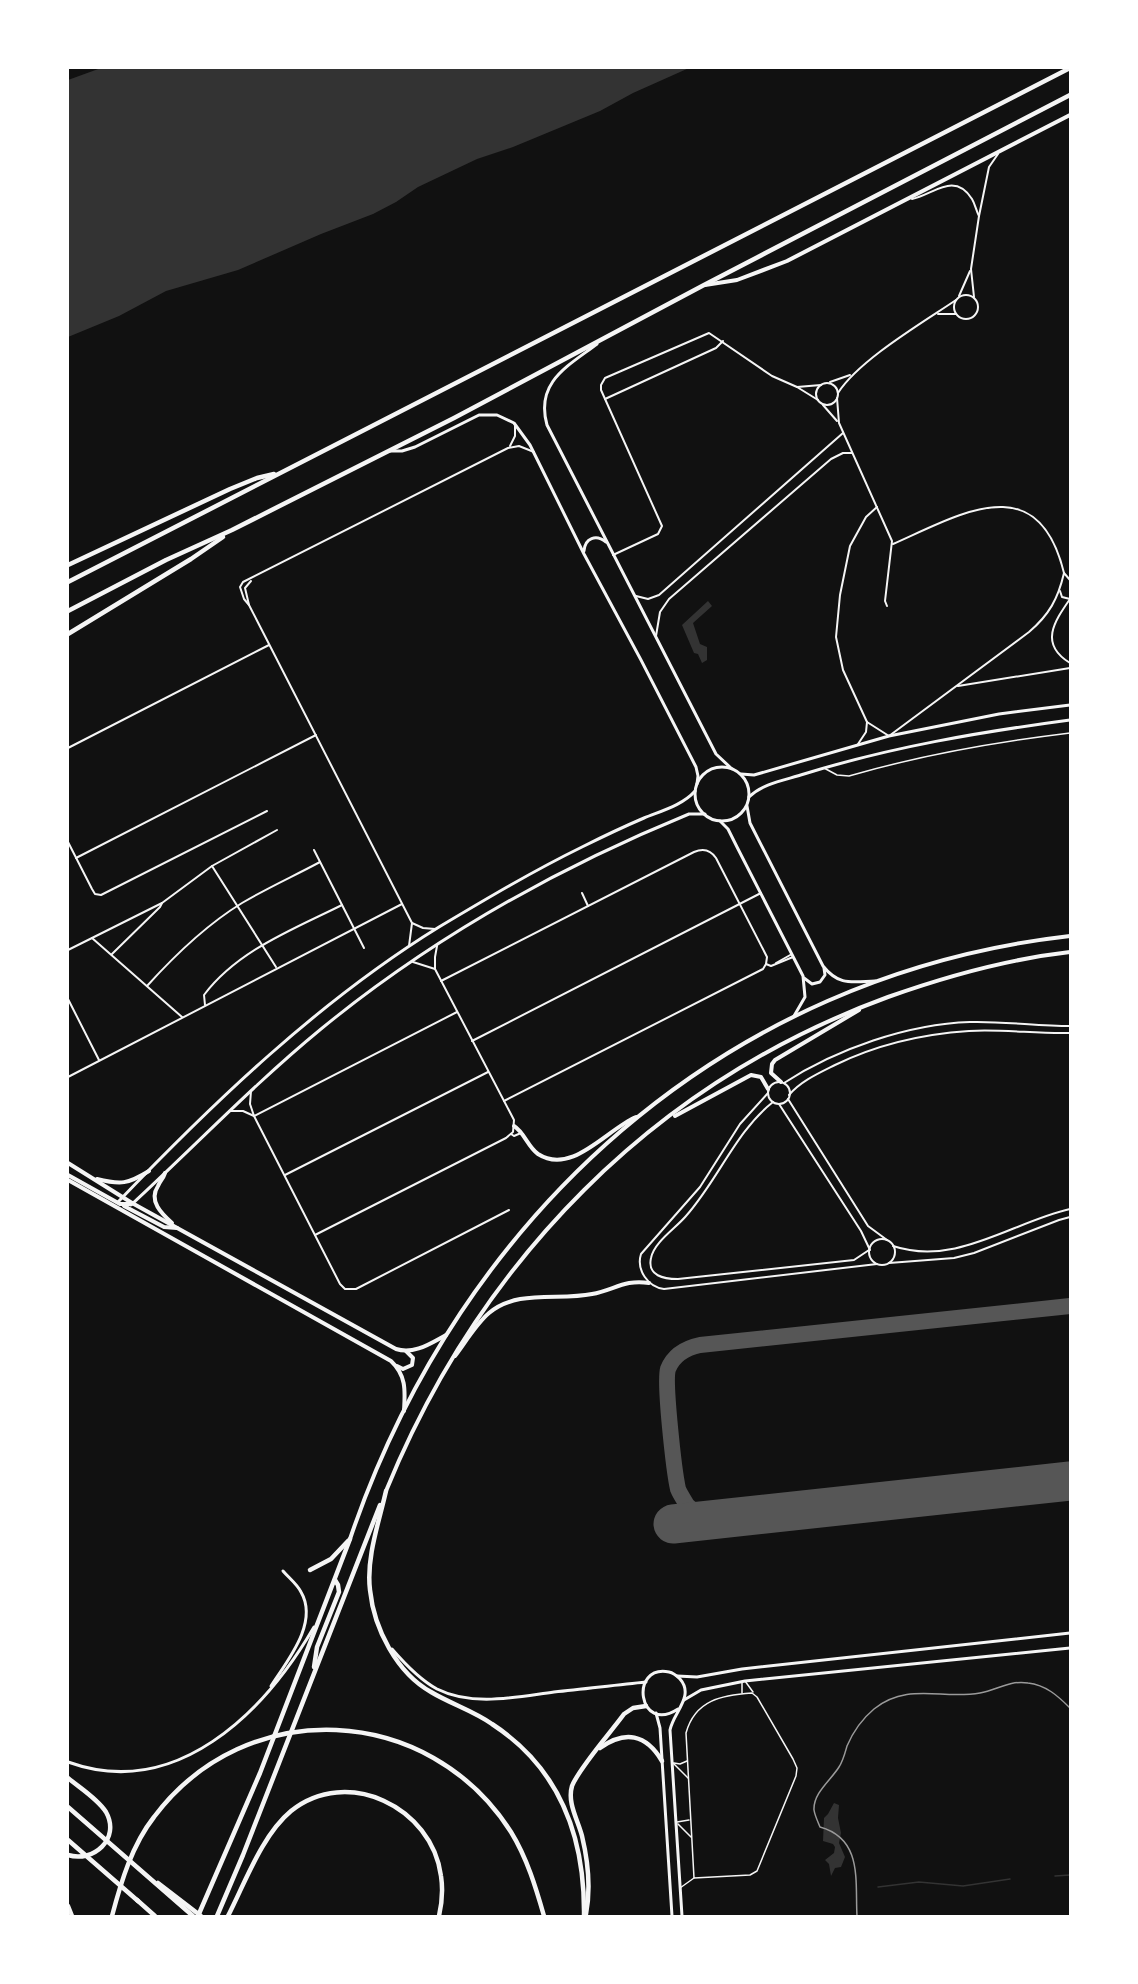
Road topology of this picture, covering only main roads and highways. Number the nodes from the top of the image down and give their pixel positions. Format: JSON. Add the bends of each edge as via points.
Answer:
{"nodes":[{"id":1,"x":1071,"y":68,"type":"edge"},
{"id":2,"x":1071,"y":95,"type":"edge"},
{"id":3,"x":1071,"y":115,"type":"edge"},
{"id":4,"x":704,"y":285,"type":"junction"},
{"id":5,"x":279,"y":473,"type":"junction"},
{"id":6,"x":232,"y":530,"type":"junction"},
{"id":7,"x":68,"y":565,"type":"edge"},
{"id":8,"x":68,"y":582,"type":"edge"},
{"id":9,"x":68,"y":611,"type":"edge"},
{"id":10,"x":68,"y":634,"type":"edge"},
{"id":11,"x":1071,"y":936,"type":"edge"},
{"id":12,"x":1071,"y":952,"type":"edge"},
{"id":13,"x":865,"y":1006,"type":"junction"},
{"id":14,"x":782,"y":1082,"type":"road end"},
{"id":15,"x":768,"y":1091,"type":"road end"},
{"id":16,"x":640,"y":1116,"type":"junction"},
{"id":17,"x":658,"y":1125,"type":"junction"},
{"id":18,"x":514,"y":1126,"type":"road end"},
{"id":19,"x":68,"y":1163,"type":"edge"},
{"id":20,"x":149,"y":1171,"type":"road end"},
{"id":21,"x":165,"y":1173,"type":"road end"},
{"id":22,"x":68,"y":1175,"type":"edge"},
{"id":23,"x":91,"y":1178,"type":"junction"},
{"id":24,"x":68,"y":1180,"type":"edge"},
{"id":25,"x":116,"y":1205,"type":"junction"},
{"id":26,"x":130,"y":1205,"type":"junction"},
{"id":27,"x":177,"y":1228,"type":"junction"},
{"id":28,"x":649,"y":1283,"type":"road end"},
{"id":29,"x":446,"y":1335,"type":"junction"},
{"id":30,"x":405,"y":1351,"type":"junction"},
{"id":31,"x":396,"y":1366,"type":"junction"},
{"id":32,"x":445,"y":1369,"type":"junction"},
{"id":33,"x":404,"y":1412,"type":"junction"},
{"id":34,"x":386,"y":1491,"type":"junction"},
{"id":35,"x":350,"y":1539,"type":"junction"},
{"id":36,"x":310,"y":1570,"type":"dead end"},
{"id":37,"x":335,"y":1580,"type":"junction"},
{"id":38,"x":314,"y":1673,"type":"junction"},
{"id":39,"x":646,"y":1706,"type":"road end"},
{"id":40,"x":596,"y":1752,"type":"junction"},
{"id":41,"x":662,"y":1761,"type":"road end"},
{"id":42,"x":68,"y":1778,"type":"edge"},
{"id":43,"x":68,"y":1808,"type":"edge"},
{"id":44,"x":68,"y":1840,"type":"edge"},
{"id":45,"x":118,"y":1852,"type":"junction"},
{"id":46,"x":68,"y":1855,"type":"edge"},
{"id":47,"x":68,"y":1906,"type":"edge"},
{"id":48,"x":72,"y":1917,"type":"edge"},
{"id":49,"x":112,"y":1917,"type":"edge"},
{"id":50,"x":156,"y":1917,"type":"edge"},
{"id":51,"x":193,"y":1917,"type":"edge"},
{"id":52,"x":200,"y":1917,"type":"edge"},
{"id":53,"x":217,"y":1917,"type":"edge"},
{"id":54,"x":228,"y":1917,"type":"edge"},
{"id":55,"x":439,"y":1917,"type":"edge"},
{"id":56,"x":544,"y":1917,"type":"edge"},
{"id":57,"x":585,"y":1917,"type":"edge"}],
"edges":[{"from":1,"to":5,"type":"highway"},
{"from":2,"to":4,"type":"highway"},
{"from":3,"to":4,"type":"main road","via":[[782,263],[737,280]]},
{"from":4,"to":6,"type":"highway"},
{"from":5,"to":7,"type":"highway","via":[[240,485]]},
{"from":5,"to":8,"type":"highway"},
{"from":6,"to":9,"type":"highway"},
{"from":6,"to":10,"type":"highway","via":[[191,560]]},
{"from":11,"to":16,"type":"main road","via":[[974,952],[875,981],[794,1016],[705,1068]]},
{"from":12,"to":13,"type":"main road","via":[[973,970]]},
{"from":13,"to":14,"type":"main road","via":[[775,1060],[771,1073]]},
{"from":13,"to":17,"type":"main road","via":[[773,1050]]},
{"from":15,"to":17,"type":"main road","via":[[761,1077],[751,1075]]},
{"from":16,"to":18,"type":"main road","via":[[565,1160],[536,1153]]},
{"from":16,"to":29,"type":"main road","via":[[586,1162],[510,1244]]},
{"from":17,"to":32,"type":"main road","via":[[615,1160],[522,1257]]},
{"from":19,"to":23,"type":"main road"},
{"from":20,"to":23,"type":"main road","via":[[124,1184]]},
{"from":21,"to":27,"type":"main road","via":[[155,1191],[156,1204]]},
{"from":22,"to":25,"type":"main road"},
{"from":23,"to":26,"type":"main road"},
{"from":24,"to":25,"type":"main road"},
{"from":25,"to":26,"type":"main road"},
{"from":25,"to":31,"type":"main road"},
{"from":26,"to":27,"type":"main road"},
{"from":27,"to":30,"type":"main road"},
{"from":28,"to":32,"type":"main road","via":[[629,1281],[590,1295],[514,1300],[488,1313]]},
{"from":29,"to":30,"type":"main road","via":[[422,1348]]},
{"from":29,"to":33,"type":"main road"},
{"from":30,"to":31,"type":"main road","via":[[413,1358],[412,1365],[403,1370]]},
{"from":31,"to":33,"type":"main road","via":[[405,1387]]},
{"from":32,"to":34,"type":"main road"},
{"from":33,"to":35,"type":"main road","via":[[369,1486]]},
{"from":34,"to":38,"type":"highway"},
{"from":34,"to":57,"type":"highway","via":[[370,1564],[370,1589],[376,1620],[387,1644],[417,1683],[492,1723],[540,1767],[574,1830],[583,1877]]},
{"from":35,"to":36,"type":"highway","via":[[331,1559]]},
{"from":35,"to":37,"type":"highway"},
{"from":37,"to":38,"type":"highway","via":[[339,1592],[317,1647]]},
{"from":37,"to":52,"type":"highway"},
{"from":38,"to":53,"type":"highway"},
{"from":39,"to":40,"type":"highway","via":[[626,1712]]},
{"from":40,"to":41,"type":"highway","via":[[614,1739],[632,1737],[648,1745]]},
{"from":40,"to":57,"type":"highway","via":[[576,1778],[571,1795],[587,1867]]},
{"from":42,"to":46,"type":"highway","via":[[104,1809],[110,1829],[106,1843],[96,1853],[82,1858]]},
{"from":43,"to":45,"type":"highway"},
{"from":44,"to":50,"type":"highway"},
{"from":45,"to":51,"type":"highway"},
{"from":45,"to":52,"type":"highway"},
{"from":47,"to":48,"type":"highway"},
{"from":49,"to":56,"type":"highway","via":[[139,1840],[179,1788],[245,1745],[287,1733],[331,1729],[375,1734],[404,1743],[436,1759],[472,1786],[514,1838]]},
{"from":54,"to":55,"type":"highway","via":[[278,1824],[306,1801],[340,1792],[388,1801],[421,1829],[434,1851],[441,1875]]}]}
